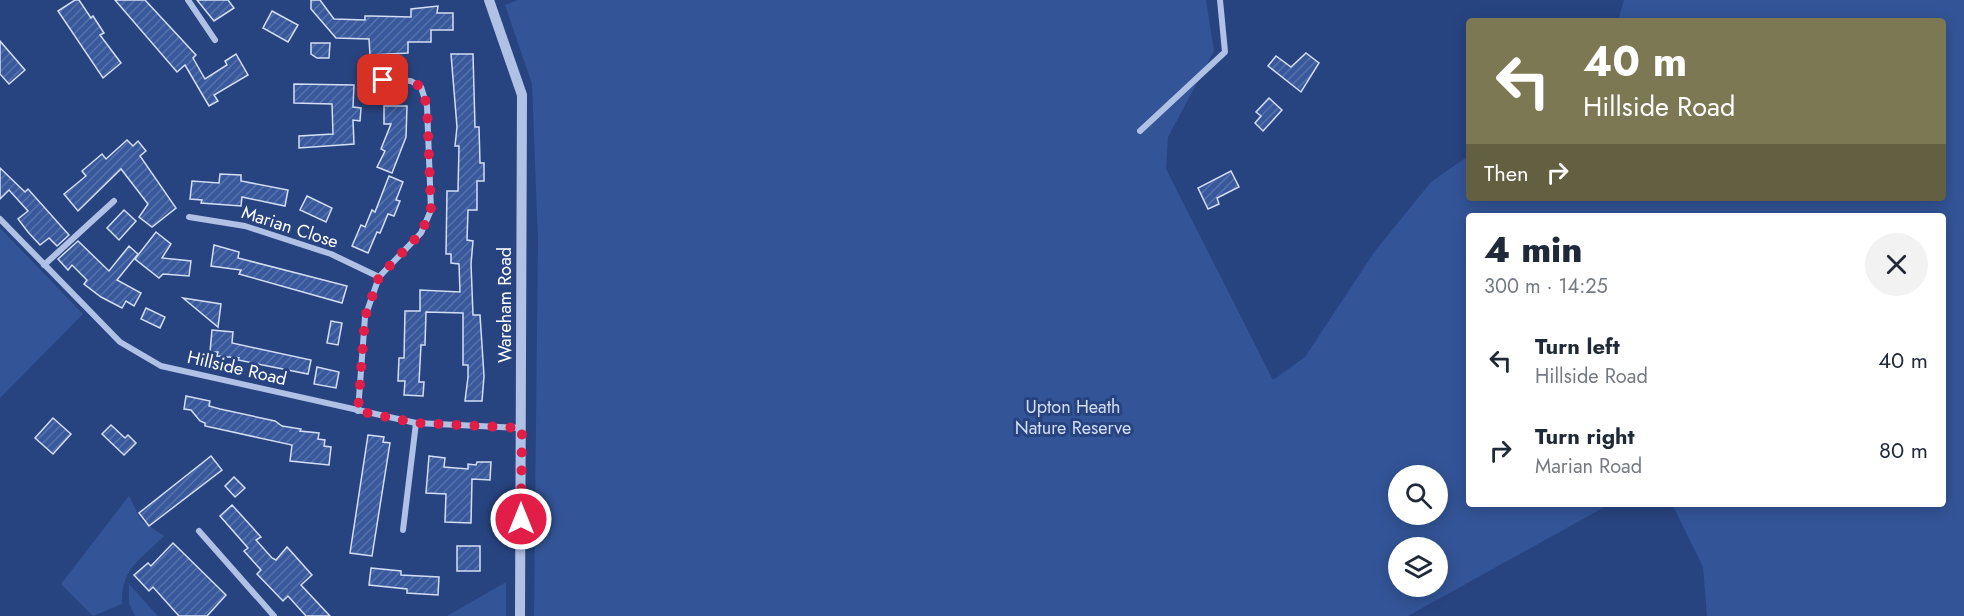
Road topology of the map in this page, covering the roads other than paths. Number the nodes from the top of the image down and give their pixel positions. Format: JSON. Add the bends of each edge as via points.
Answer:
{"nodes":[{"id":1,"x":188,"y":0,"type":"edge"},
{"id":2,"x":489,"y":0,"type":"edge"},
{"id":3,"x":1220,"y":0,"type":"edge"},
{"id":4,"x":215,"y":40,"type":"dead end"},
{"id":5,"x":383,"y":80,"type":"dead end"},
{"id":6,"x":1140,"y":131,"type":"dead end"},
{"id":7,"x":114,"y":201,"type":"dead end"},
{"id":8,"x":189,"y":217,"type":"dead end"},
{"id":9,"x":0,"y":219,"type":"edge"},
{"id":10,"x":44,"y":264,"type":"junction"},
{"id":11,"x":379,"y":277,"type":"junction"},
{"id":12,"x":358,"y":411,"type":"junction"},
{"id":13,"x":416,"y":423,"type":"junction"},
{"id":14,"x":522,"y":428,"type":"junction"},
{"id":15,"x":403,"y":530,"type":"dead end"},
{"id":16,"x":199,"y":531,"type":"dead end"},
{"id":17,"x":274,"y":616,"type":"edge"},
{"id":18,"x":520,"y":616,"type":"edge"}],
"edges":[{"from":1,"to":4,"type":"street"},
{"from":2,"to":14,"type":"street","name":"Wareham Road","via":[[522,95]]},
{"from":3,"to":6,"type":"street","via":[[1225,52]]},
{"from":5,"to":11,"type":"street","via":[[411,81],[421,87],[427,106],[431,210],[421,233]]},
{"from":7,"to":10,"type":"street"},
{"from":8,"to":11,"type":"street","name":"Marian Close","via":[[245,226],[331,254]]},
{"from":9,"to":10,"type":"street","name":"Hillside Road"},
{"from":10,"to":12,"type":"street","name":"Hillside Road","via":[[120,342],[161,366]]},
{"from":11,"to":12,"type":"street","via":[[365,317]]},
{"from":12,"to":13,"type":"street","name":"Hillside Road"},
{"from":13,"to":14,"type":"street","name":"Hillside Road"},
{"from":13,"to":15,"type":"street"},
{"from":14,"to":18,"type":"street","name":"Wareham Road"},
{"from":16,"to":17,"type":"street"}]}
